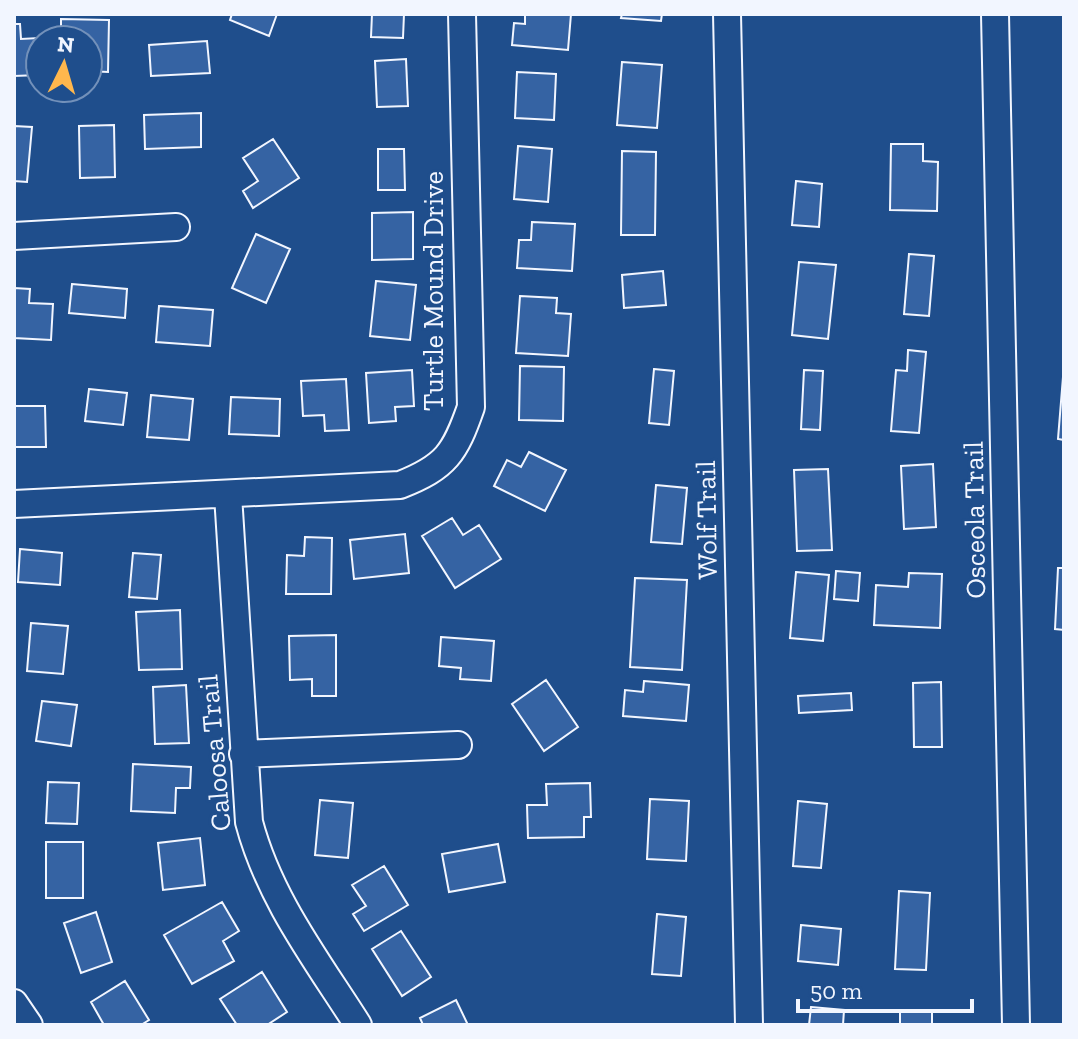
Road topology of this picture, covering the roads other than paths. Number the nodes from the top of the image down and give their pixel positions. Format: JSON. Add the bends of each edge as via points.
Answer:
{"nodes":[{"id":1,"x":462,"y":14,"type":"edge"},
{"id":2,"x":727,"y":14,"type":"edge"},
{"id":3,"x":995,"y":14,"type":"edge"},
{"id":4,"x":176,"y":227,"type":"dead end"},
{"id":5,"x":14,"y":236,"type":"edge"},
{"id":6,"x":228,"y":495,"type":"junction"},
{"id":7,"x":14,"y":504,"type":"edge"},
{"id":8,"x":458,"y":745,"type":"dead end"},
{"id":9,"x":243,"y":754,"type":"junction"},
{"id":10,"x":14,"y":1003,"type":"edge"},
{"id":11,"x":29,"y":1025,"type":"edge"},
{"id":12,"x":358,"y":1025,"type":"edge"},
{"id":13,"x":749,"y":1025,"type":"edge"},
{"id":14,"x":1016,"y":1025,"type":"edge"}],
"edges":[{"from":1,"to":6,"type":"street","name":"Turtle Mound Drive","via":[[471,407],[457,447],[431,473],[400,485]]},
{"from":2,"to":13,"type":"street","name":"Wolf Trail"},
{"from":3,"to":14,"type":"street","name":"Osceola Trail"},
{"from":4,"to":5,"type":"street"},
{"from":6,"to":7,"type":"street","name":"Turtle Mound Drive"},
{"from":6,"to":9,"type":"street","name":"Caloosa Trail"},
{"from":8,"to":9,"type":"street"},
{"from":9,"to":12,"type":"street","name":"Caloosa Trail","via":[[249,822],[260,863],[280,904]]},
{"from":10,"to":11,"type":"street"}]}
